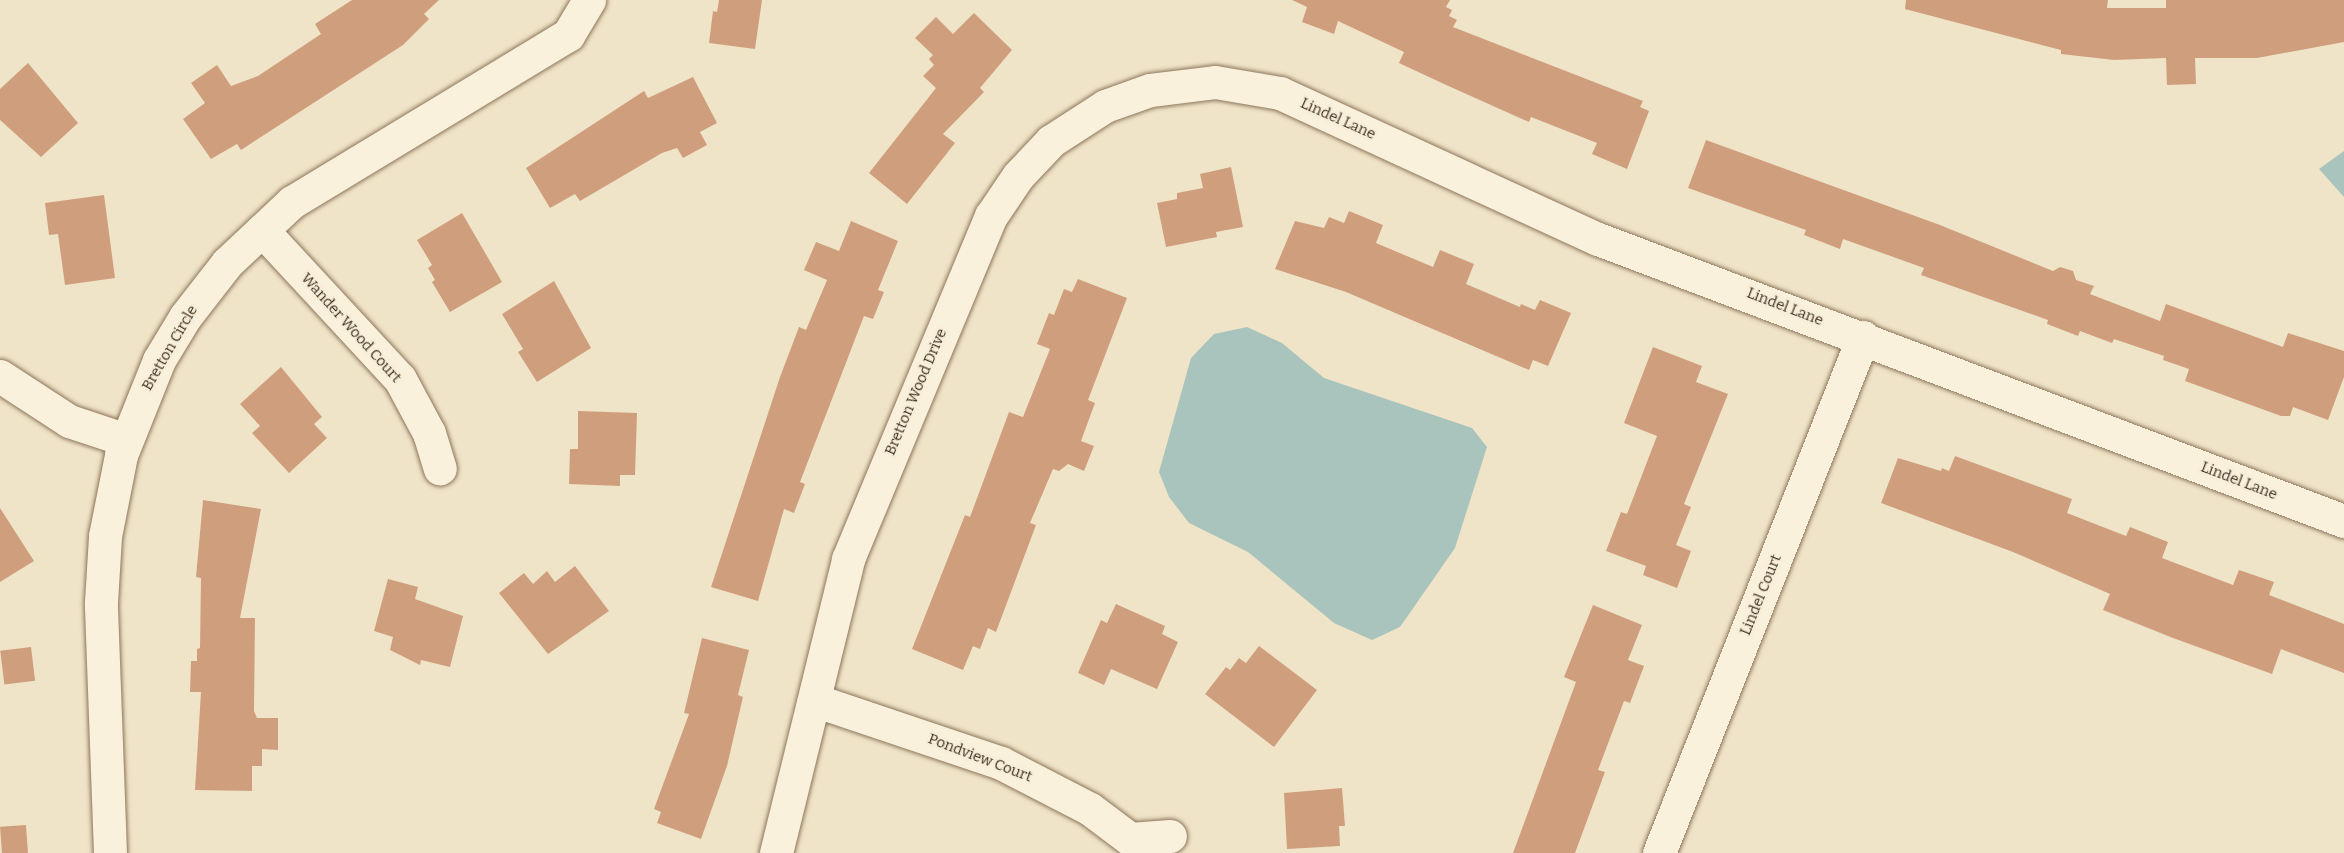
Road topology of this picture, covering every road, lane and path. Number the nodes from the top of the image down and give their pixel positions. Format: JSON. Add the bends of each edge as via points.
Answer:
{"nodes":[{"id":1,"x":589,"y":0,"type":"edge"},
{"id":2,"x":1232,"y":83,"type":"joint"},
{"id":3,"x":262,"y":230,"type":"junction"},
{"id":4,"x":1863,"y":337,"type":"junction"},
{"id":5,"x":0,"y":376,"type":"edge"},
{"id":6,"x":126,"y":440,"type":"junction"},
{"id":7,"x":440,"y":468,"type":"dead end"},
{"id":8,"x":2344,"y":521,"type":"edge"},
{"id":9,"x":814,"y":700,"type":"junction"},
{"id":10,"x":1170,"y":836,"type":"dead end"},
{"id":11,"x":110,"y":853,"type":"edge"},
{"id":12,"x":776,"y":853,"type":"edge"},
{"id":13,"x":1659,"y":853,"type":"edge"}],
"edges":[{"from":1,"to":3,"type":"street","name":"Bretton Circle","via":[[568,35],[326,179]]},
{"from":2,"to":4,"type":"street","name":"Lindel Lane","via":[[1290,98],[1598,238]]},
{"from":2,"to":9,"type":"street","name":"Bretton Wood Drive","via":[[1149,90],[1105,106],[1051,141],[1000,202],[862,520],[837,597]]},
{"from":3,"to":6,"type":"street","name":"Bretton Circle","via":[[227,263],[185,317],[144,392]]},
{"from":3,"to":7,"type":"street","name":"Wander Wood Court","via":[[400,379],[429,433]]},
{"from":4,"to":8,"type":"street","name":"Lindel Lane"},
{"from":4,"to":13,"type":"street","name":"Lindel Court"},
{"from":5,"to":6,"type":"street","via":[[69,421]]},
{"from":6,"to":11,"type":"street","name":"Bretton Circle","via":[[113,489],[102,569],[105,806]]},
{"from":9,"to":10,"type":"street","name":"Pondview Court","via":[[1001,763],[1090,809],[1130,839]]},
{"from":9,"to":12,"type":"street","name":"Bretton Wood Drive"}]}
